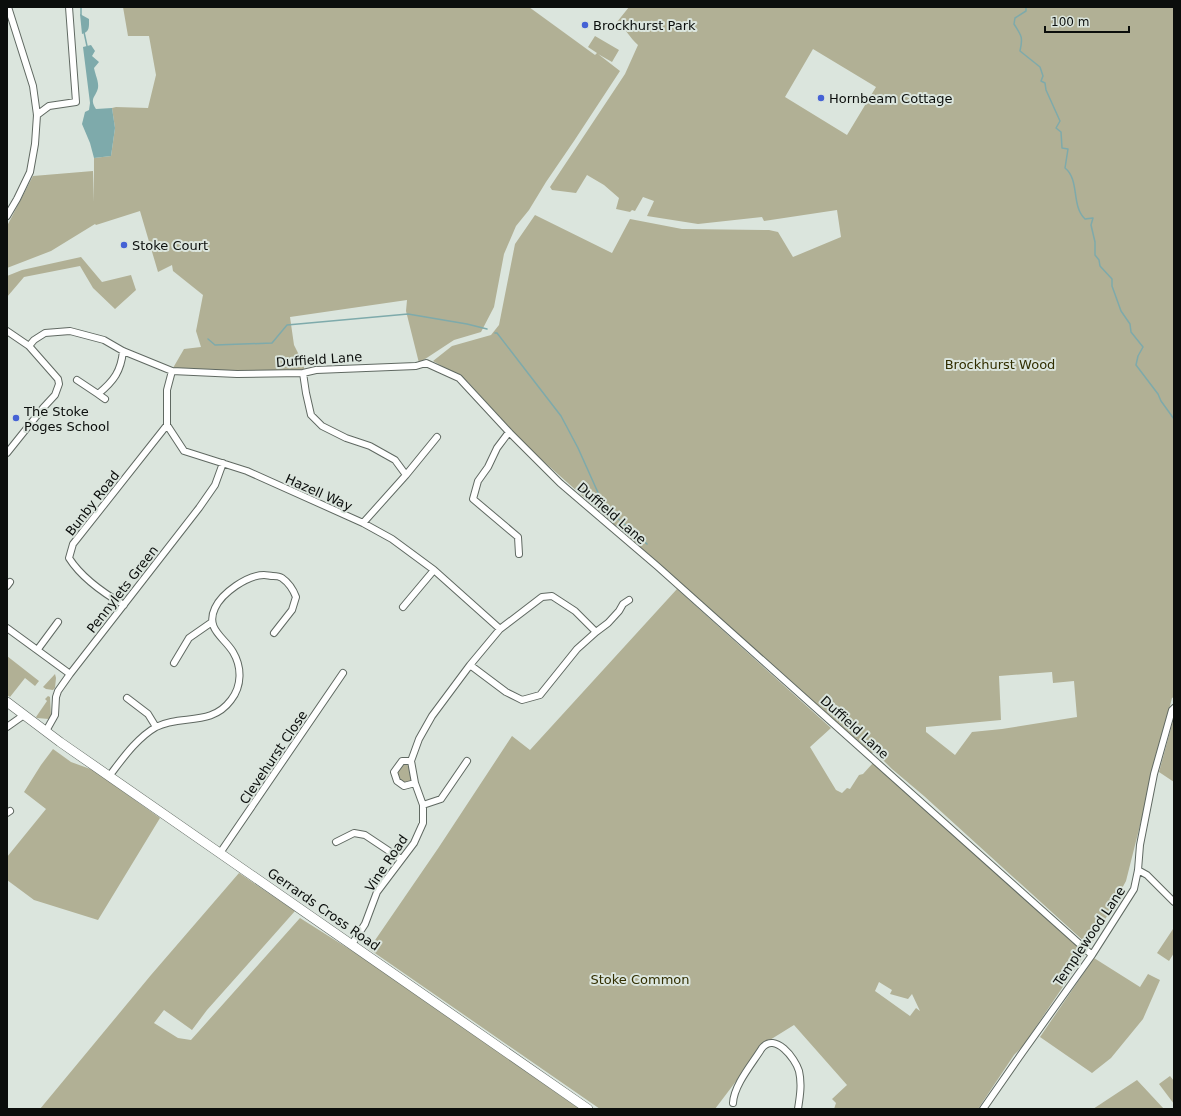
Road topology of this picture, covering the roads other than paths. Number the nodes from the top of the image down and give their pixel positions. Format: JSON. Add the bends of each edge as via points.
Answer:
{"nodes":[{"id":1,"x":8,"y":7,"type":"edge"},
{"id":2,"x":69,"y":7,"type":"edge"},
{"id":3,"x":37,"y":115,"type":"junction"},
{"id":4,"x":7,"y":216,"type":"edge"},
{"id":5,"x":7,"y":331,"type":"edge"},
{"id":6,"x":29,"y":346,"type":"junction"},
{"id":7,"x":124,"y":350,"type":"junction"},
{"id":8,"x":172,"y":371,"type":"junction"},
{"id":9,"x":303,"y":373,"type":"junction"},
{"id":10,"x":77,"y":380,"type":"dead end"},
{"id":11,"x":98,"y":394,"type":"junction"},
{"id":12,"x":105,"y":399,"type":"dead end"},
{"id":13,"x":166,"y":425,"type":"junction"},
{"id":14,"x":509,"y":432,"type":"junction"},
{"id":15,"x":436,"y":437,"type":"dead end"},
{"id":16,"x":7,"y":453,"type":"edge"},
{"id":17,"x":223,"y":463,"type":"junction"},
{"id":18,"x":406,"y":474,"type":"junction"},
{"id":19,"x":363,"y":524,"type":"junction"},
{"id":20,"x":519,"y":554,"type":"dead end"},
{"id":21,"x":434,"y":570,"type":"junction"},
{"id":22,"x":628,"y":600,"type":"dead end"},
{"id":23,"x":124,"y":605,"type":"junction"},
{"id":24,"x":403,"y":607,"type":"dead end"},
{"id":25,"x":58,"y":622,"type":"dead end"},
{"id":26,"x":212,"y":622,"type":"junction"},
{"id":27,"x":7,"y":628,"type":"edge"},
{"id":28,"x":500,"y":629,"type":"junction"},
{"id":29,"x":596,"y":632,"type":"junction"},
{"id":30,"x":274,"y":633,"type":"dead end"},
{"id":31,"x":38,"y":649,"type":"junction"},
{"id":32,"x":174,"y":664,"type":"dead end"},
{"id":33,"x":470,"y":665,"type":"junction"},
{"id":34,"x":344,"y":673,"type":"dead end"},
{"id":35,"x":70,"y":674,"type":"junction"},
{"id":36,"x":127,"y":698,"type":"dead end"},
{"id":37,"x":7,"y":702,"type":"edge"},
{"id":38,"x":1174,"y":708,"type":"edge"},
{"id":39,"x":24,"y":715,"type":"junction"},
{"id":40,"x":7,"y":727,"type":"edge"},
{"id":41,"x":156,"y":727,"type":"junction"},
{"id":42,"x":46,"y":731,"type":"junction"},
{"id":43,"x":411,"y":761,"type":"junction"},
{"id":44,"x":467,"y":761,"type":"dead end"},
{"id":45,"x":110,"y":775,"type":"junction"},
{"id":46,"x":415,"y":784,"type":"junction"},
{"id":47,"x":423,"y":804,"type":"junction"},
{"id":48,"x":336,"y":842,"type":"dead end"},
{"id":49,"x":220,"y":853,"type":"junction"},
{"id":50,"x":401,"y":860,"type":"junction"},
{"id":51,"x":1138,"y":870,"type":"junction"},
{"id":52,"x":1174,"y":902,"type":"edge"},
{"id":53,"x":352,"y":944,"type":"junction"},
{"id":54,"x":1092,"y":954,"type":"junction"},
{"id":55,"x":733,"y":1102,"type":"dead end"},
{"id":56,"x":588,"y":1109,"type":"edge"},
{"id":57,"x":798,"y":1109,"type":"edge"},
{"id":58,"x":983,"y":1109,"type":"edge"}],
"edges":[{"from":1,"to":3,"type":"street","via":[[33,86]]},
{"from":2,"to":3,"type":"street","via":[[76,102],[49,106]]},
{"from":3,"to":4,"type":"street","via":[[30,172]]},
{"from":5,"to":6,"type":"street"},
{"from":6,"to":7,"type":"street","name":"Duffield Lane","via":[[45,333],[70,331],[104,340]]},
{"from":6,"to":16,"type":"street","via":[[58,379],[59,384],[55,395]]},
{"from":7,"to":8,"type":"street","name":"Duffield Lane"},
{"from":7,"to":11,"type":"street","via":[[117,374]]},
{"from":8,"to":9,"type":"street","name":"Duffield Lane","via":[[237,374]]},
{"from":8,"to":13,"type":"street","via":[[167,390]]},
{"from":9,"to":14,"type":"street","name":"Duffield Lane","via":[[316,370],[416,366],[426,363],[458,378]]},
{"from":9,"to":18,"type":"street","via":[[311,415],[322,426],[370,446],[395,460]]},
{"from":10,"to":11,"type":"street"},
{"from":11,"to":12,"type":"street"},
{"from":13,"to":17,"type":"street","name":"Hazell Way","via":[[184,451]]},
{"from":13,"to":23,"type":"street","name":"Bunby Road","via":[[73,544],[69,558],[75,568]]},
{"from":14,"to":20,"type":"street","via":[[478,481],[473,499],[518,536]]},
{"from":14,"to":54,"type":"street","name":"Duffield Lane","via":[[560,483],[657,566]]},
{"from":15,"to":18,"type":"street"},
{"from":17,"to":19,"type":"street","name":"Hazell Way","via":[[247,471]]},
{"from":17,"to":23,"type":"street","name":"Pennylets Green","via":[[215,485]]},
{"from":18,"to":19,"type":"street"},
{"from":19,"to":21,"type":"street","name":"Hazell Way","via":[[392,539]]},
{"from":21,"to":24,"type":"street"},
{"from":21,"to":28,"type":"street","name":"Hazell Way"},
{"from":22,"to":29,"type":"street","via":[[608,623]]},
{"from":23,"to":35,"type":"street","name":"Pennylets Green"},
{"from":25,"to":31,"type":"street"},
{"from":26,"to":30,"type":"street","via":[[215,608],[226,593],[243,581],[263,575],[280,577],[292,586],[296,597],[292,610]]},
{"from":26,"to":32,"type":"street","via":[[189,638]]},
{"from":26,"to":41,"type":"street","via":[[218,635],[233,652],[240,669],[239,686],[231,701],[205,718],[175,721]]},
{"from":27,"to":31,"type":"street"},
{"from":28,"to":29,"type":"street","name":"Vine Road","via":[[542,597],[552,596],[575,611]]},
{"from":28,"to":33,"type":"street","name":"Vine Road"},
{"from":29,"to":33,"type":"street","via":[[577,649],[540,695],[522,700],[506,692]]},
{"from":31,"to":35,"type":"street"},
{"from":33,"to":43,"type":"street","name":"Vine Road","via":[[432,716],[419,739]]},
{"from":34,"to":49,"type":"street","name":"Clevehurst Close"},
{"from":35,"to":42,"type":"street","name":"Pennylets Green","via":[[58,691],[55,715]]},
{"from":36,"to":41,"type":"street","via":[[148,714]]},
{"from":37,"to":39,"type":"main road","name":"Gerrards Cross Road"},
{"from":38,"to":51,"type":"street","name":"Templewood Lane","via":[[1154,774],[1140,845]]},
{"from":39,"to":40,"type":"street"},
{"from":39,"to":42,"type":"main road","name":"Gerrards Cross Road"},
{"from":41,"to":45,"type":"street","via":[[131,747]]},
{"from":42,"to":45,"type":"main road","name":"Gerrards Cross Road"},
{"from":43,"to":46,"type":"street","name":"Vine Road"},
{"from":43,"to":46,"type":"street","via":[[402,761],[394,772],[396,781],[404,786]]},
{"from":44,"to":47,"type":"street","via":[[441,799]]},
{"from":45,"to":49,"type":"main road","name":"Gerrards Cross Road"},
{"from":46,"to":47,"type":"street","name":"Vine Road"},
{"from":47,"to":50,"type":"street","name":"Vine Road","via":[[423,822],[414,843]]},
{"from":48,"to":50,"type":"street","via":[[354,833],[365,835]]},
{"from":49,"to":53,"type":"main road","name":"Gerrards Cross Road"},
{"from":50,"to":53,"type":"street","name":"Vine Road","via":[[377,892],[365,924]]},
{"from":51,"to":52,"type":"street","via":[[1147,875]]},
{"from":51,"to":54,"type":"street","name":"Templewood Lane","via":[[1134,889]]},
{"from":53,"to":56,"type":"main road","name":"Gerrards Cross Road"},
{"from":54,"to":58,"type":"street","name":"Templewood Lane"},
{"from":55,"to":57,"type":"street","via":[[738,1084],[765,1044],[771,1042],[778,1044],[789,1054],[799,1071],[801,1084]]}]}
